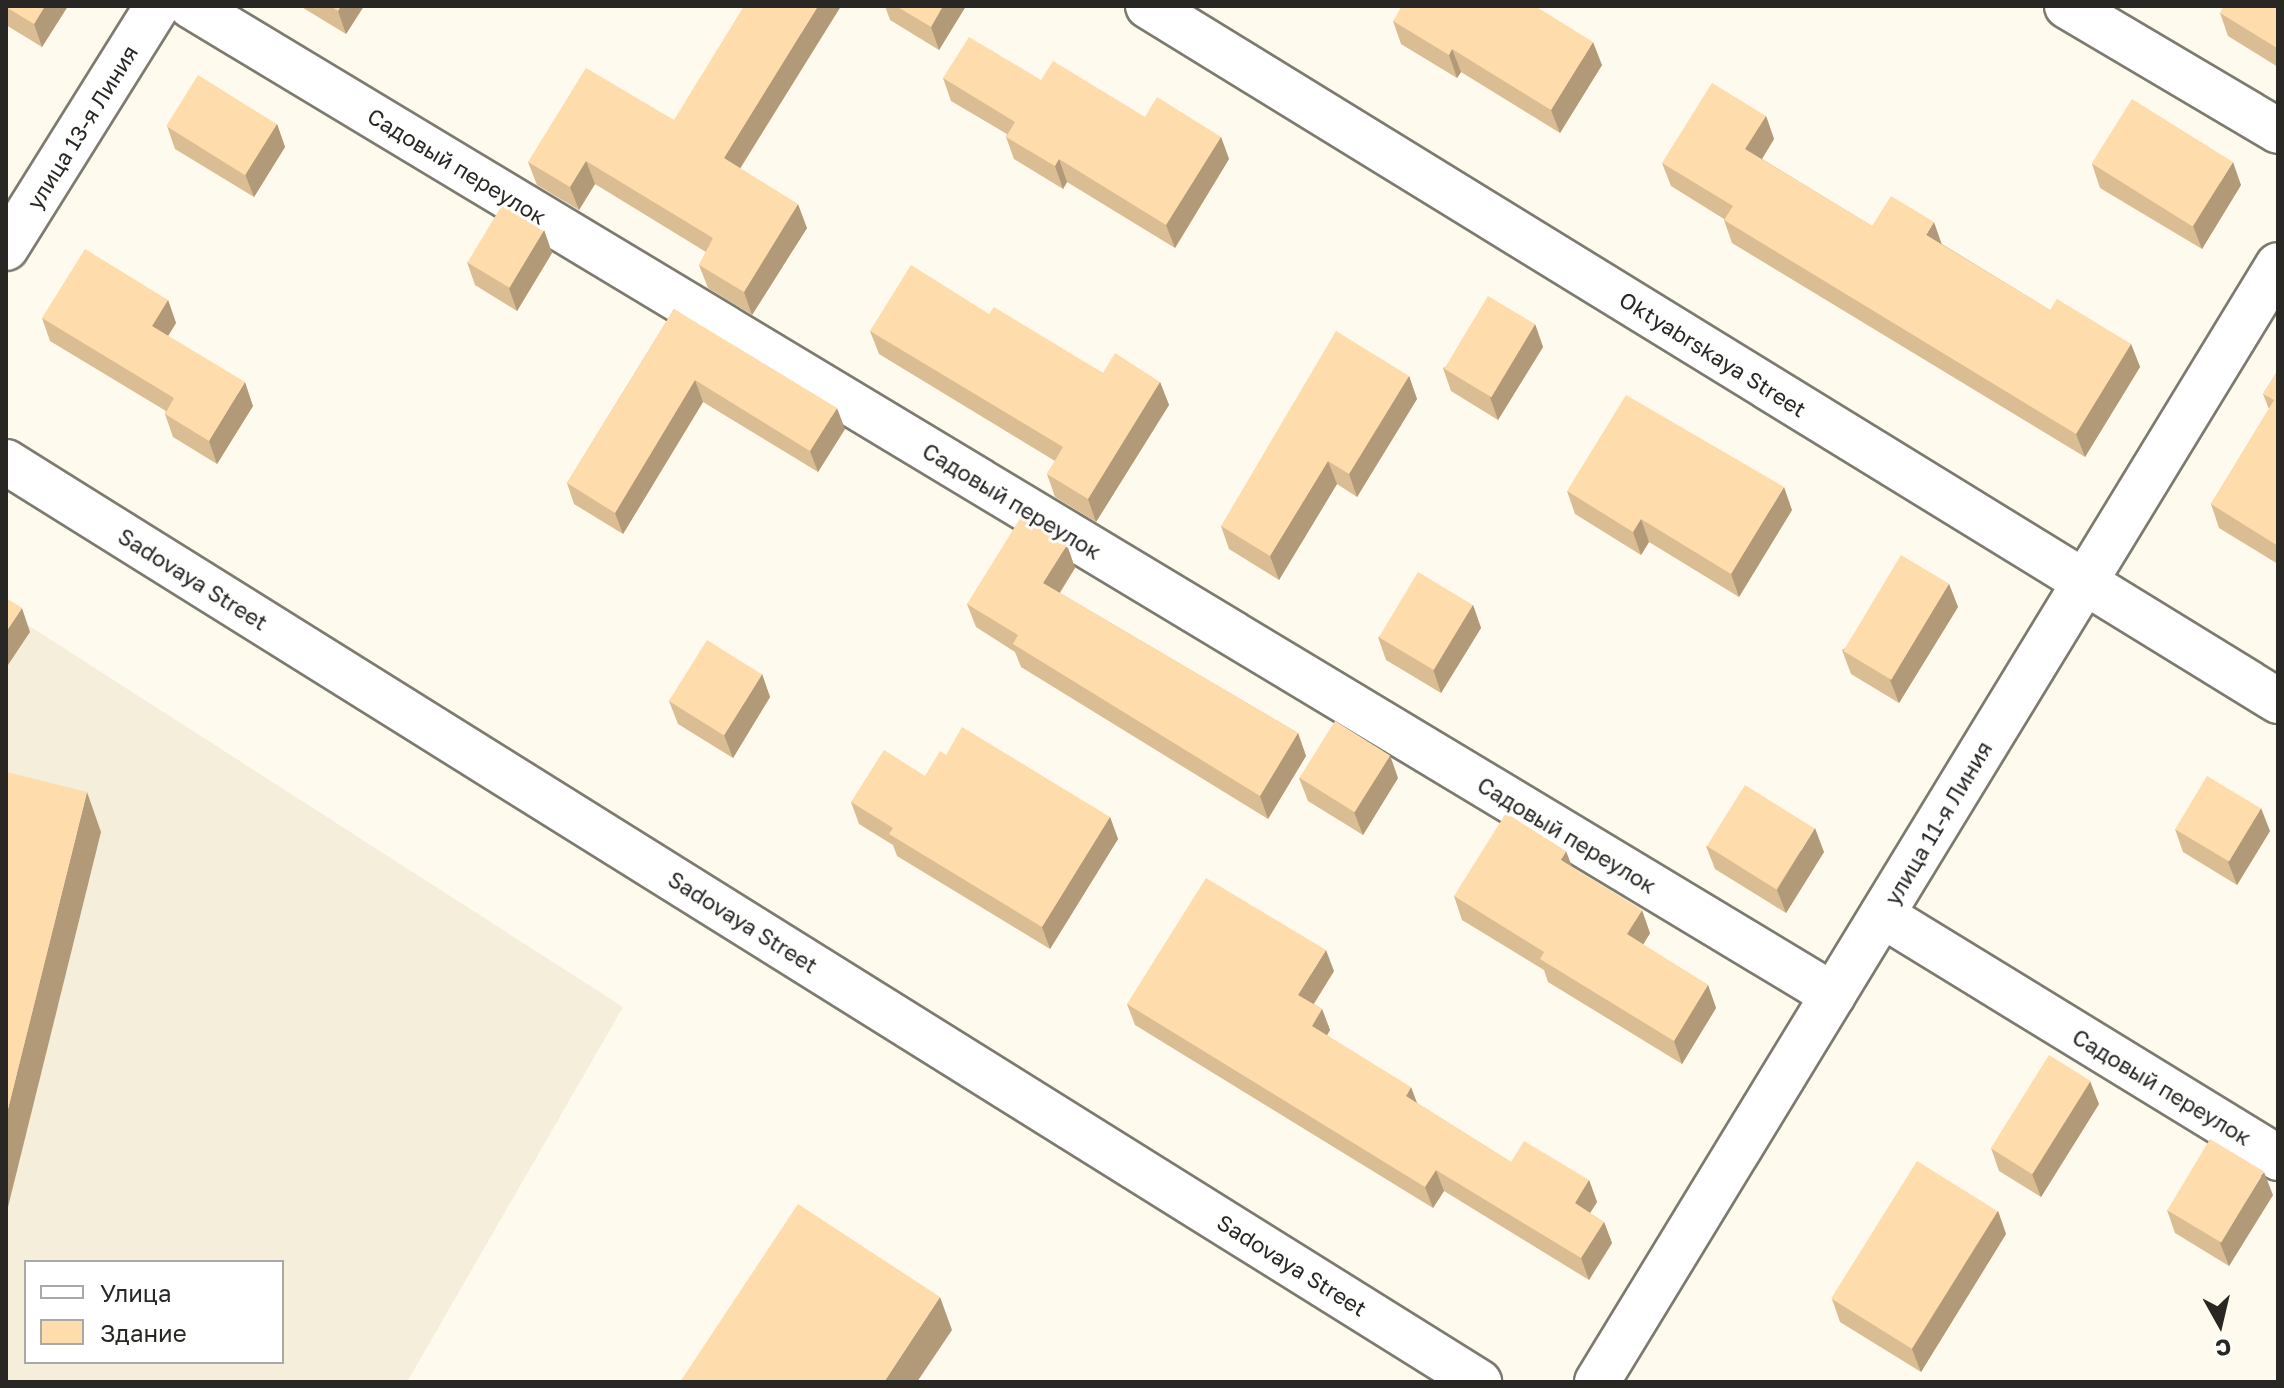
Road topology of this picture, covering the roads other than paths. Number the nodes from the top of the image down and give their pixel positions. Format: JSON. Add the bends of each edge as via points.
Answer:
{"nodes":[{"id":1,"x":157,"y":6,"type":"edge"},
{"id":2,"x":191,"y":6,"type":"edge"},
{"id":3,"x":1148,"y":6,"type":"edge"},
{"id":4,"x":2067,"y":6,"type":"edge"},
{"id":5,"x":2278,"y":131,"type":"edge"},
{"id":6,"x":6,"y":248,"type":"edge"},
{"id":7,"x":2278,"y":265,"type":"edge"},
{"id":8,"x":6,"y":462,"type":"edge"},
{"id":9,"x":2084,"y":582,"type":"junction"},
{"id":10,"x":2278,"y":701,"type":"edge"},
{"id":11,"x":1882,"y":915,"type":"junction"},
{"id":12,"x":1833,"y":995,"type":"junction"},
{"id":13,"x":2278,"y":1158,"type":"edge"},
{"id":14,"x":1479,"y":1382,"type":"edge"},
{"id":15,"x":1597,"y":1382,"type":"edge"}],
"edges":[{"from":1,"to":6,"type":"street","name":"улица 13-я Линия"},
{"from":2,"to":12,"type":"street","name":"Садовый переулок"},
{"from":3,"to":9,"type":"street","name":"Oktyabrskaya Street"},
{"from":4,"to":5,"type":"street"},
{"from":7,"to":9,"type":"street","name":"улица 11-я Линия"},
{"from":8,"to":14,"type":"street","name":"Sadovaya Street"},
{"from":9,"to":10,"type":"street","name":"Oktyabrskaya Street"},
{"from":9,"to":11,"type":"street","name":"улица 11-я Линия"},
{"from":11,"to":12,"type":"street","name":"улица 11-я Линия"},
{"from":11,"to":13,"type":"street","name":"Садовый переулок"},
{"from":12,"to":15,"type":"street","name":"улица 11-я Линия"}]}
